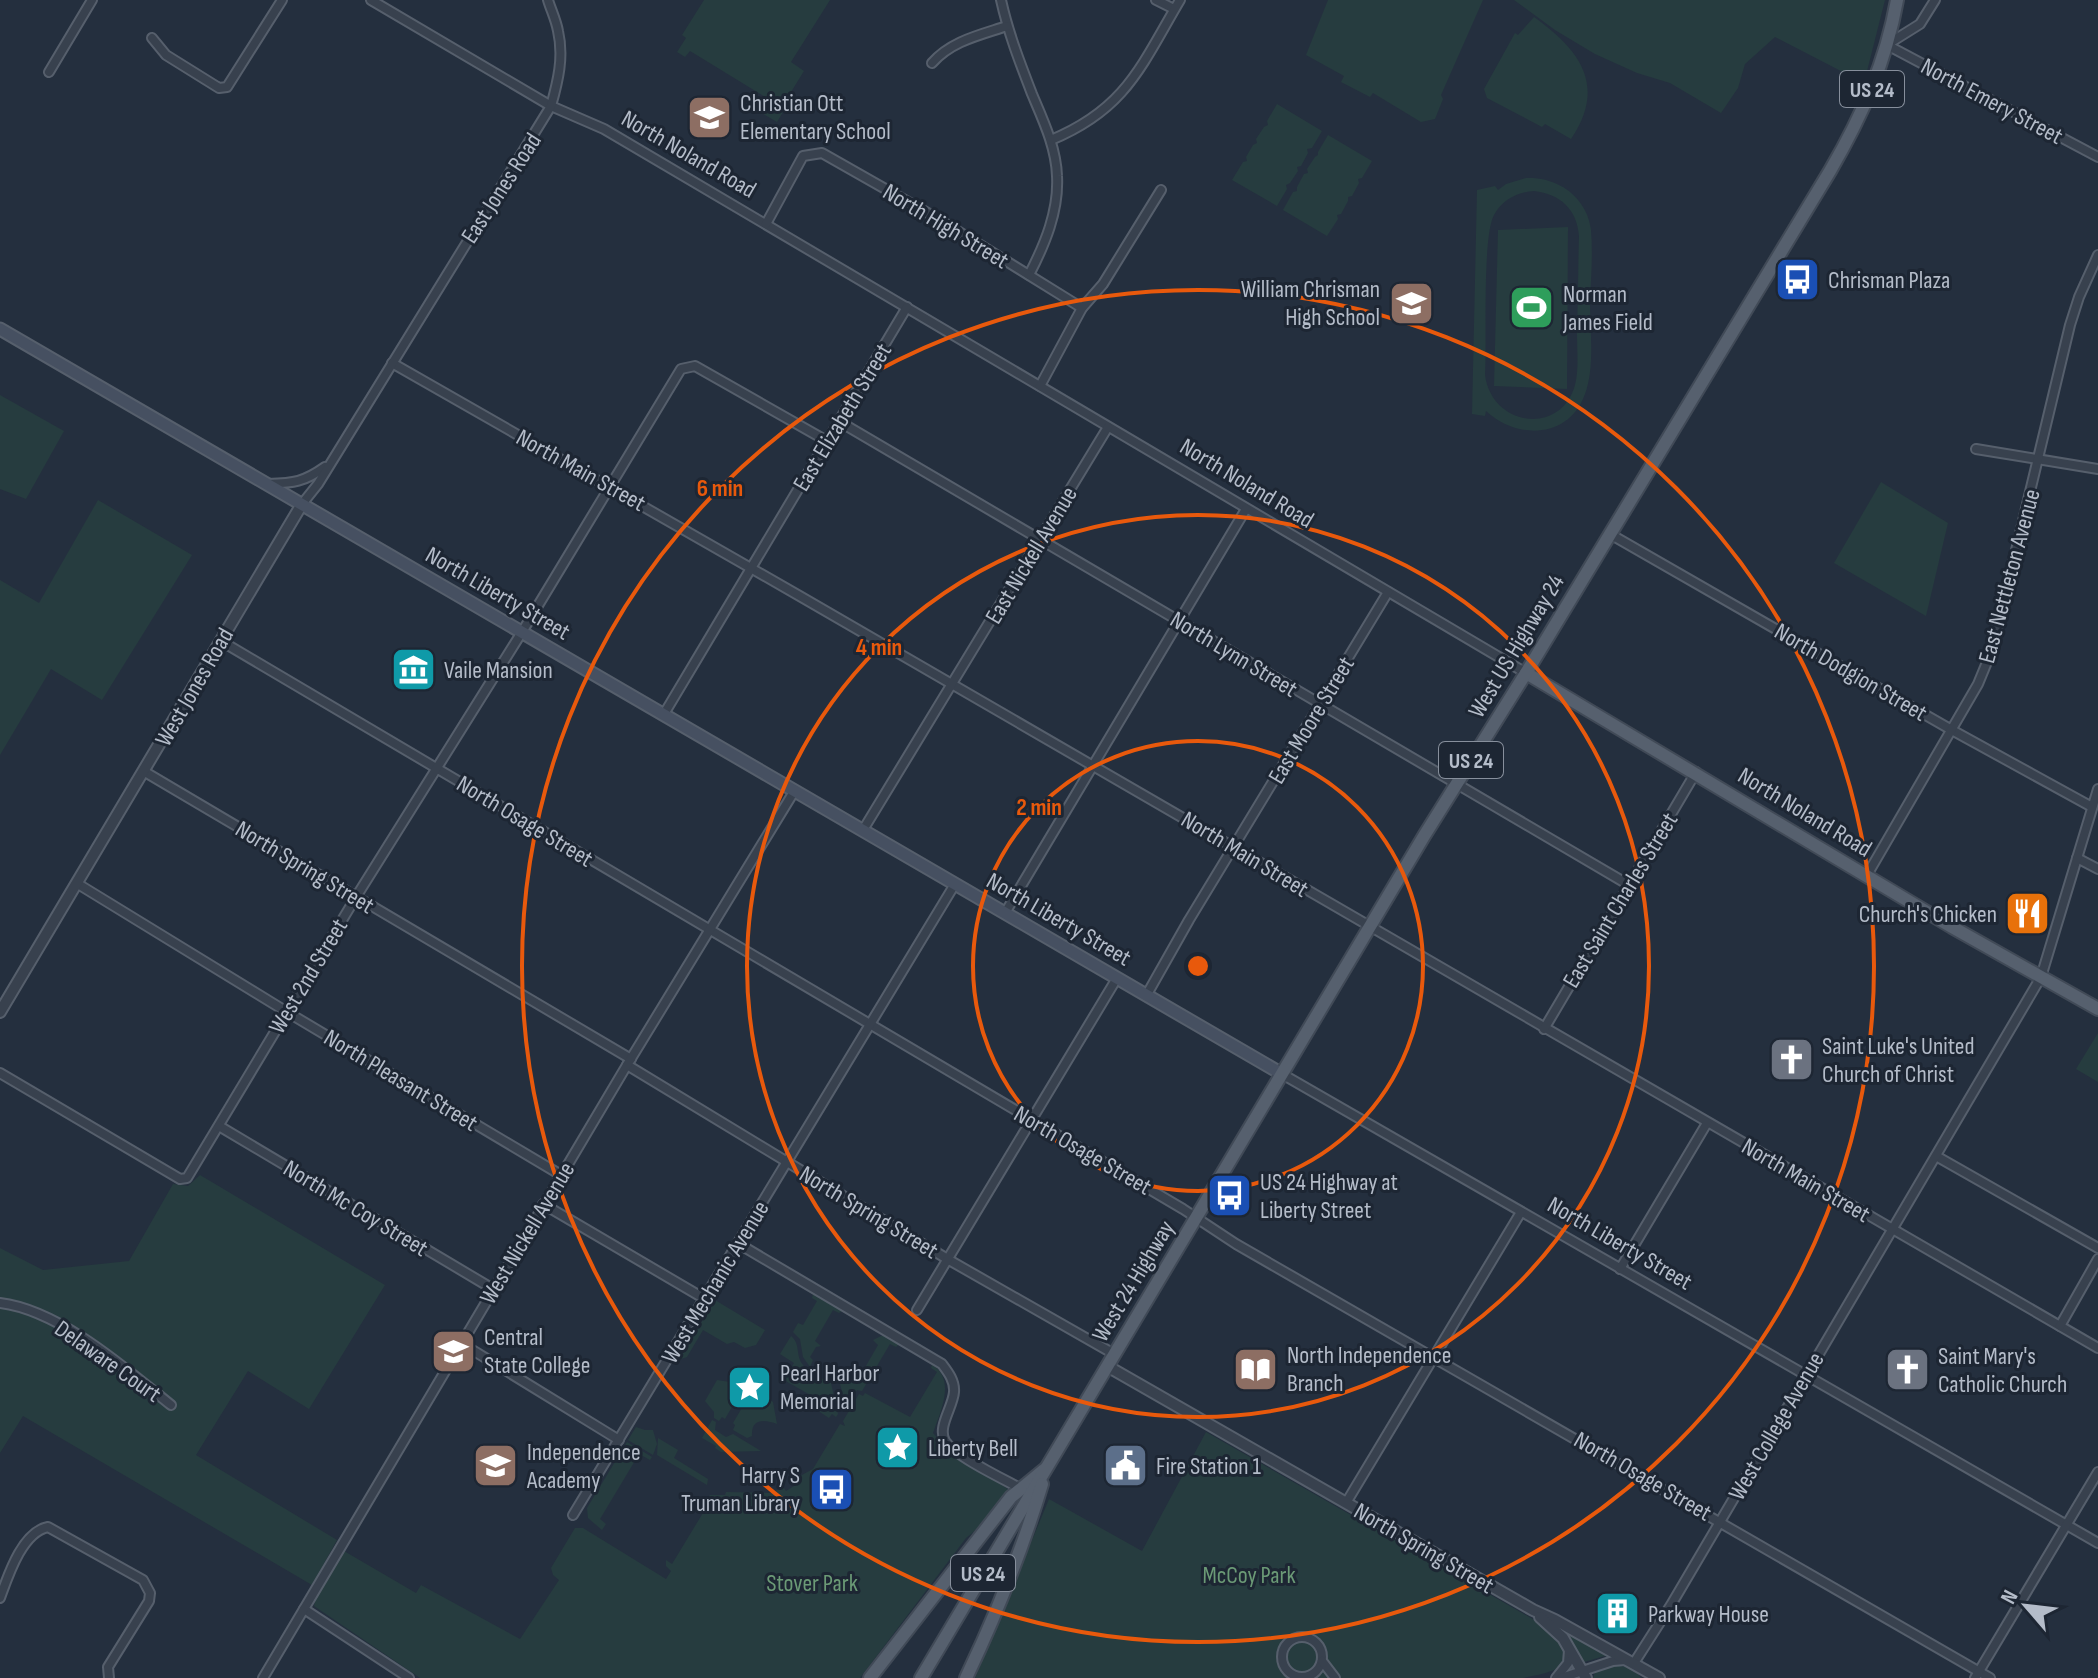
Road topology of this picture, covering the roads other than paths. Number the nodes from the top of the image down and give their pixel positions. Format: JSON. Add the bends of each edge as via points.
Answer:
{"nodes":[{"id":1,"x":92,"y":0,"type":"edge"},
{"id":2,"x":282,"y":0,"type":"edge"},
{"id":3,"x":371,"y":0,"type":"edge"},
{"id":4,"x":548,"y":0,"type":"edge"},
{"id":5,"x":1001,"y":0,"type":"edge"},
{"id":6,"x":1156,"y":0,"type":"edge"},
{"id":7,"x":1180,"y":0,"type":"edge"},
{"id":8,"x":1897,"y":0,"type":"edge"},
{"id":9,"x":1935,"y":0,"type":"edge"},
{"id":10,"x":1174,"y":9,"type":"junction"},
{"id":11,"x":1007,"y":26,"type":"junction"},
{"id":12,"x":152,"y":38,"type":"dead end"},
{"id":13,"x":1887,"y":45,"type":"junction"},
{"id":14,"x":932,"y":63,"type":"dead end"},
{"id":15,"x":49,"y":72,"type":"dead end"},
{"id":16,"x":551,"y":106,"type":"junction"},
{"id":17,"x":1051,"y":140,"type":"junction"},
{"id":18,"x":2098,"y":157,"type":"edge"},
{"id":19,"x":1161,"y":190,"type":"dead end"},
{"id":20,"x":766,"y":224,"type":"junction"},
{"id":21,"x":2098,"y":255,"type":"edge"},
{"id":22,"x":1029,"y":275,"type":"junction"},
{"id":23,"x":907,"y":307,"type":"junction"},
{"id":24,"x":1082,"y":308,"type":"junction"},
{"id":25,"x":0,"y":329,"type":"edge"},
{"id":26,"x":392,"y":363,"type":"junction"},
{"id":27,"x":1040,"y":386,"type":"junction"},
{"id":28,"x":840,"y":422,"type":"junction"},
{"id":29,"x":1108,"y":427,"type":"junction"},
{"id":30,"x":827,"y":441,"type":"junction"},
{"id":31,"x":1976,"y":449,"type":"dead end"},
{"id":32,"x":2039,"y":459,"type":"junction"},
{"id":33,"x":329,"y":464,"type":"junction"},
{"id":34,"x":2098,"y":469,"type":"edge"},
{"id":35,"x":268,"y":484,"type":"junction"},
{"id":36,"x":610,"y":486,"type":"junction"},
{"id":37,"x":302,"y":504,"type":"junction"},
{"id":38,"x":1246,"y":509,"type":"junction"},
{"id":39,"x":1610,"y":534,"type":"junction"},
{"id":40,"x":1041,"y":539,"type":"junction"},
{"id":41,"x":753,"y":568,"type":"junction"},
{"id":42,"x":1388,"y":592,"type":"junction"},
{"id":43,"x":1179,"y":622,"type":"junction"},
{"id":44,"x":522,"y":632,"type":"junction"},
{"id":45,"x":221,"y":641,"type":"junction"},
{"id":46,"x":1526,"y":673,"type":"junction"},
{"id":47,"x":953,"y":682,"type":"junction"},
{"id":48,"x":1320,"y":706,"type":"junction"},
{"id":49,"x":664,"y":714,"type":"junction"},
{"id":50,"x":1950,"y":729,"type":"junction"},
{"id":51,"x":1093,"y":765,"type":"junction"},
{"id":52,"x":437,"y":768,"type":"junction"},
{"id":53,"x":145,"y":772,"type":"junction"},
{"id":54,"x":1696,"y":772,"type":"junction"},
{"id":55,"x":1455,"y":784,"type":"junction"},
{"id":56,"x":2098,"y":789,"type":"edge"},
{"id":57,"x":795,"y":790,"type":"junction"},
{"id":58,"x":2092,"y":807,"type":"junction"},
{"id":59,"x":863,"y":830,"type":"junction"},
{"id":60,"x":1234,"y":848,"type":"junction"},
{"id":61,"x":2077,"y":858,"type":"junction"},
{"id":62,"x":2098,"y":869,"type":"edge"},
{"id":63,"x":1867,"y":875,"type":"junction"},
{"id":64,"x":78,"y":884,"type":"junction"},
{"id":65,"x":955,"y":884,"type":"junction"},
{"id":66,"x":1629,"y":885,"type":"junction"},
{"id":67,"x":356,"y":897,"type":"junction"},
{"id":68,"x":1005,"y":913,"type":"junction"},
{"id":69,"x":1369,"y":927,"type":"junction"},
{"id":70,"x":710,"y":930,"type":"junction"},
{"id":71,"x":2041,"y":977,"type":"junction"},
{"id":72,"x":1117,"y":978,"type":"junction"},
{"id":73,"x":1146,"y":996,"type":"junction"},
{"id":74,"x":2098,"y":1009,"type":"edge"},
{"id":75,"x":0,"y":1012,"type":"edge"},
{"id":76,"x":287,"y":1012,"type":"junction"},
{"id":77,"x":870,"y":1025,"type":"junction"},
{"id":78,"x":1544,"y":1029,"type":"junction"},
{"id":79,"x":629,"y":1062,"type":"junction"},
{"id":80,"x":0,"y":1073,"type":"edge"},
{"id":81,"x":1282,"y":1074,"type":"junction"},
{"id":82,"x":1032,"y":1121,"type":"junction"},
{"id":83,"x":1707,"y":1123,"type":"junction"},
{"id":84,"x":219,"y":1126,"type":"junction"},
{"id":85,"x":1936,"y":1156,"type":"junction"},
{"id":86,"x":787,"y":1163,"type":"junction"},
{"id":87,"x":561,"y":1175,"type":"junction"},
{"id":88,"x":543,"y":1204,"type":"junction"},
{"id":89,"x":1521,"y":1212,"type":"junction"},
{"id":90,"x":1196,"y":1218,"type":"junction"},
{"id":91,"x":1891,"y":1228,"type":"junction"},
{"id":92,"x":739,"y":1244,"type":"junction"},
{"id":93,"x":2098,"y":1248,"type":"edge"},
{"id":94,"x":2098,"y":1259,"type":"edge"},
{"id":95,"x":949,"y":1260,"type":"junction"},
{"id":96,"x":1620,"y":1269,"type":"junction"},
{"id":97,"x":493,"y":1289,"type":"junction"},
{"id":98,"x":705,"y":1299,"type":"junction"},
{"id":99,"x":0,"y":1303,"type":"edge"},
{"id":100,"x":917,"y":1310,"type":"dead end"},
{"id":101,"x":2060,"y":1326,"type":"junction"},
{"id":102,"x":461,"y":1343,"type":"junction"},
{"id":103,"x":2098,"y":1348,"type":"edge"},
{"id":104,"x":1435,"y":1358,"type":"junction"},
{"id":105,"x":1111,"y":1360,"type":"junction"},
{"id":106,"x":1806,"y":1375,"type":"junction"},
{"id":107,"x":171,"y":1405,"type":"dead end"},
{"id":108,"x":619,"y":1440,"type":"junction"},
{"id":109,"x":1046,"y":1469,"type":"junction"},
{"id":110,"x":2098,"y":1472,"type":"edge"},
{"id":111,"x":1020,"y":1488,"type":"junction"},
{"id":112,"x":1346,"y":1503,"type":"junction"},
{"id":113,"x":573,"y":1515,"type":"dead end"},
{"id":114,"x":1721,"y":1521,"type":"junction"},
{"id":115,"x":2067,"y":1525,"type":"junction"},
{"id":116,"x":2098,"y":1543,"type":"edge"},
{"id":117,"x":0,"y":1598,"type":"edge"},
{"id":118,"x":304,"y":1609,"type":"junction"},
{"id":119,"x":1533,"y":1610,"type":"junction"},
{"id":120,"x":1569,"y":1649,"type":"junction"},
{"id":121,"x":1322,"y":1661,"type":"junction"},
{"id":122,"x":1637,"y":1668,"type":"edge"},
{"id":123,"x":1584,"y":1675,"type":"edge"},
{"id":124,"x":1977,"y":1675,"type":"edge"},
{"id":125,"x":109,"y":1678,"type":"edge"},
{"id":126,"x":263,"y":1678,"type":"edge"},
{"id":127,"x":409,"y":1678,"type":"edge"},
{"id":128,"x":870,"y":1678,"type":"edge"},
{"id":129,"x":921,"y":1678,"type":"edge"},
{"id":130,"x":966,"y":1678,"type":"edge"},
{"id":131,"x":1335,"y":1678,"type":"edge"},
{"id":132,"x":1558,"y":1678,"type":"edge"},
{"id":133,"x":1659,"y":1678,"type":"edge"},
{"id":134,"x":1990,"y":1678,"type":"edge"}],
"edges":[{"from":1,"to":15,"type":"street"},
{"from":2,"to":12,"type":"street","via":[[227,87],[219,88],[166,55]]},
{"from":3,"to":16,"type":"street","name":"North Noland Road"},
{"from":4,"to":16,"type":"street","name":"East Jones Road","via":[[561,54]]},
{"from":5,"to":11,"type":"street"},
{"from":6,"to":10,"type":"street"},
{"from":7,"to":10,"type":"street"},
{"from":8,"to":13,"type":"main road","number":"US 24"},
{"from":9,"to":13,"type":"street","via":[[1920,24]]},
{"from":10,"to":17,"type":"street","via":[[1128,87],[1110,106]]},
{"from":11,"to":14,"type":"street","via":[[958,43]]},
{"from":11,"to":17,"type":"street"},
{"from":13,"to":18,"type":"street","name":"North Emery Street"},
{"from":13,"to":39,"type":"main road","name":"West US Highway 24","number":"US 24","via":[[1856,125]]},
{"from":16,"to":20,"type":"street","name":"North Noland Road","via":[[604,129]]},
{"from":16,"to":26,"type":"street","name":"East Jones Road"},
{"from":17,"to":22,"type":"street","via":[[1056,204]]},
{"from":19,"to":24,"type":"street","via":[[1103,284]]},
{"from":20,"to":22,"type":"street","name":"North High Street","via":[[803,156],[822,153]]},
{"from":20,"to":23,"type":"street","name":"North Noland Road"},
{"from":21,"to":32,"type":"street","name":"East Nettleton Avenue","via":[[2070,325]]},
{"from":22,"to":24,"type":"street","name":"North High Street"},
{"from":23,"to":27,"type":"street","name":"North Noland Road"},
{"from":23,"to":28,"type":"street","name":"East Elizabeth Street"},
{"from":24,"to":27,"type":"street"},
{"from":25,"to":35,"type":"main road","name":"North Liberty Street"},
{"from":26,"to":33,"type":"street","name":"West Jones Road"},
{"from":26,"to":36,"type":"street","name":"North Main Street"},
{"from":27,"to":29,"type":"street","name":"North Noland Road"},
{"from":28,"to":30,"type":"street","name":"East Elizabeth Street"},
{"from":28,"to":40,"type":"street","name":"North Lynn Street"},
{"from":29,"to":38,"type":"street","name":"North Noland Road"},
{"from":29,"to":40,"type":"street","name":"East Nickell Avenue"},
{"from":30,"to":36,"type":"street","name":"West 2nd Street","via":[[695,366],[681,369]]},
{"from":30,"to":41,"type":"street","name":"East Elizabeth Street"},
{"from":31,"to":32,"type":"street"},
{"from":32,"to":34,"type":"street"},
{"from":32,"to":50,"type":"street","name":"East Nettleton Avenue","via":[[1992,650]]},
{"from":33,"to":35,"type":"street","via":[[307,480]]},
{"from":33,"to":37,"type":"street","name":"West Jones Road"},
{"from":35,"to":37,"type":"main road","name":"North Liberty Street"},
{"from":36,"to":41,"type":"street","name":"North Main Street"},
{"from":36,"to":44,"type":"street","name":"West 2nd Street"},
{"from":37,"to":44,"type":"main road","name":"North Liberty Street"},
{"from":37,"to":45,"type":"street","name":"West Jones Road"},
{"from":38,"to":42,"type":"street","name":"North Noland Road"},
{"from":38,"to":43,"type":"street"},
{"from":39,"to":46,"type":"main road","name":"West US Highway 24","number":"US 24"},
{"from":39,"to":50,"type":"street","name":"North Dodgion Street"},
{"from":40,"to":43,"type":"street","name":"North Lynn Street"},
{"from":40,"to":47,"type":"street","name":"East Nickell Avenue"},
{"from":41,"to":47,"type":"street","name":"North Main Street"},
{"from":41,"to":49,"type":"street","name":"East Elizabeth Street"},
{"from":42,"to":46,"type":"street","name":"North Noland Road"},
{"from":42,"to":48,"type":"street","name":"East Moore Street"},
{"from":43,"to":48,"type":"street","name":"North Lynn Street"},
{"from":43,"to":51,"type":"street"},
{"from":44,"to":49,"type":"main road","name":"North Liberty Street"},
{"from":44,"to":52,"type":"street","name":"West 2nd Street"},
{"from":45,"to":52,"type":"street","name":"North Osage Street"},
{"from":45,"to":53,"type":"street","name":"West Jones Road"},
{"from":46,"to":54,"type":"main road","name":"North Noland Road"},
{"from":46,"to":55,"type":"main road","name":"West US Highway 24","number":"US 24"},
{"from":47,"to":51,"type":"street","name":"North Main Street"},
{"from":47,"to":59,"type":"street"},
{"from":48,"to":55,"type":"street","name":"North Lynn Street"},
{"from":48,"to":60,"type":"street","name":"East Moore Street"},
{"from":49,"to":57,"type":"main road","name":"North Liberty Street"},
{"from":50,"to":58,"type":"street","name":"North Dodgion Street"},
{"from":50,"to":63,"type":"street","name":"East Nettleton Avenue"},
{"from":51,"to":60,"type":"street","name":"North Main Street"},
{"from":51,"to":68,"type":"street"},
{"from":52,"to":67,"type":"street","name":"West 2nd Street"},
{"from":52,"to":70,"type":"street","name":"North Osage Street"},
{"from":53,"to":64,"type":"street","name":"West Jones Road"},
{"from":53,"to":67,"type":"street","name":"North Spring Street"},
{"from":54,"to":63,"type":"main road","name":"North Noland Road"},
{"from":54,"to":66,"type":"street","name":"East Saint Charles Street"},
{"from":55,"to":66,"type":"street","name":"North Lynn Street"},
{"from":55,"to":69,"type":"main road","name":"West US Highway 24","number":"US 24"},
{"from":56,"to":58,"type":"street","name":"West College Avenue"},
{"from":57,"to":59,"type":"main road","name":"North Liberty Street"},
{"from":57,"to":70,"type":"street","name":"West Nickell Avenue"},
{"from":58,"to":61,"type":"street","name":"West College Avenue"},
{"from":59,"to":65,"type":"main road","name":"North Liberty Street"},
{"from":60,"to":69,"type":"street","name":"North Main Street"},
{"from":60,"to":73,"type":"street","name":"East Moore Street"},
{"from":61,"to":62,"type":"street"},
{"from":61,"to":71,"type":"street","name":"West College Avenue"},
{"from":63,"to":71,"type":"main road","name":"North Noland Road"},
{"from":64,"to":75,"type":"street","name":"West Jones Road"},
{"from":64,"to":76,"type":"street","name":"North Pleasant Street"},
{"from":65,"to":68,"type":"main road","name":"North Liberty Street"},
{"from":65,"to":77,"type":"street","name":"West Mechanic Avenue"},
{"from":66,"to":78,"type":"street","name":"East Saint Charles Street"},
{"from":67,"to":76,"type":"street","name":"West 2nd Street"},
{"from":67,"to":79,"type":"street","name":"North Spring Street"},
{"from":68,"to":72,"type":"main road","name":"North Liberty Street"},
{"from":69,"to":78,"type":"street","name":"North Main Street"},
{"from":69,"to":81,"type":"main road","name":"West US Highway 24","number":"US 24"},
{"from":70,"to":77,"type":"street","name":"North Osage Street"},
{"from":70,"to":79,"type":"street","name":"West Nickell Avenue"},
{"from":71,"to":74,"type":"main road","name":"North Noland Road"},
{"from":71,"to":85,"type":"street","name":"West College Avenue"},
{"from":72,"to":73,"type":"main road","name":"North Liberty Street"},
{"from":72,"to":82,"type":"street"},
{"from":73,"to":81,"type":"main road","name":"North Liberty Street"},
{"from":76,"to":84,"type":"street","name":"West 2nd Street"},
{"from":76,"to":87,"type":"street","name":"North Pleasant Street"},
{"from":77,"to":82,"type":"street","name":"North Osage Street"},
{"from":77,"to":86,"type":"street","name":"West Mechanic Avenue"},
{"from":78,"to":83,"type":"street","name":"North Main Street"},
{"from":79,"to":86,"type":"street","name":"North Spring Street"},
{"from":79,"to":87,"type":"street","name":"West Nickell Avenue"},
{"from":80,"to":84,"type":"street","name":"West 2nd Street","via":[[180,1179],[191,1173]]},
{"from":81,"to":89,"type":"street","name":"North Liberty Street"},
{"from":81,"to":90,"type":"main road","name":"West US Highway 24","number":"US 24"},
{"from":82,"to":90,"type":"street","name":"North Osage Street"},
{"from":82,"to":95,"type":"street"},
{"from":83,"to":91,"type":"street","name":"North Main Street"},
{"from":83,"to":96,"type":"street"},
{"from":84,"to":97,"type":"street","name":"North Mc Coy Street"},
{"from":85,"to":91,"type":"street","name":"West College Avenue"},
{"from":85,"to":93,"type":"street"},
{"from":86,"to":92,"type":"street","name":"West Mechanic Avenue"},
{"from":86,"to":95,"type":"street","name":"North Spring Street"},
{"from":87,"to":88,"type":"street","name":"West Nickell Avenue"},
{"from":88,"to":97,"type":"street","name":"West Nickell Avenue"},
{"from":88,"to":98,"type":"street"},
{"from":89,"to":96,"type":"street","name":"North Liberty Street"},
{"from":89,"to":104,"type":"street"},
{"from":90,"to":104,"type":"street","name":"North Osage Street"},
{"from":90,"to":105,"type":"main road","name":"West 24 Highway","number":"US 24"},
{"from":91,"to":101,"type":"street","name":"North Main Street"},
{"from":91,"to":106,"type":"street","name":"West College Avenue"},
{"from":92,"to":98,"type":"street","name":"West Mechanic Avenue"},
{"from":92,"to":111,"type":"street","via":[[942,1364],[954,1392],[943,1437]]},
{"from":94,"to":101,"type":"street"},
{"from":95,"to":100,"type":"street"},
{"from":95,"to":105,"type":"street","name":"North Spring Street"},
{"from":96,"to":106,"type":"street","name":"North Liberty Street"},
{"from":97,"to":102,"type":"street","name":"West Nickell Avenue"},
{"from":98,"to":108,"type":"street","name":"West Mechanic Avenue"},
{"from":99,"to":107,"type":"street","name":"Delaware Court","via":[[21,1306],[98,1348]]},
{"from":101,"to":103,"type":"street","name":"North Main Street"},
{"from":102,"to":108,"type":"street"},
{"from":102,"to":118,"type":"street","name":"West Nickell Avenue"},
{"from":104,"to":112,"type":"street"},
{"from":104,"to":114,"type":"street","name":"North Osage Street"},
{"from":105,"to":109,"type":"main road","number":"US 24"},
{"from":105,"to":112,"type":"street","name":"North Spring Street"},
{"from":106,"to":114,"type":"street","name":"West College Avenue"},
{"from":106,"to":115,"type":"street","name":"North Liberty Street"},
{"from":108,"to":113,"type":"street","name":"West Mechanic Avenue"},
{"from":109,"to":111,"type":"main road"},
{"from":109,"to":129,"type":"main road","number":"US 24"},
{"from":109,"to":130,"type":"main road","via":[[1031,1525]]},
{"from":110,"to":115,"type":"street"},
{"from":111,"to":128,"type":"main road"},
{"from":112,"to":119,"type":"street","name":"North Spring Street"},
{"from":114,"to":122,"type":"street","name":"West College Avenue"},
{"from":114,"to":124,"type":"street","name":"North Osage Street"},
{"from":115,"to":116,"type":"street","name":"North Liberty Street"},
{"from":115,"to":124,"type":"street"},
{"from":117,"to":125,"type":"street","via":[[17,1559],[40,1528],[56,1529],[143,1580],[149,1601],[108,1667]]},
{"from":118,"to":126,"type":"street","name":"West Nickell Avenue"},
{"from":118,"to":127,"type":"street"},
{"from":119,"to":120,"type":"street","name":"North Spring Street"},
{"from":119,"to":122,"type":"street","name":"North Spring Street"},
{"from":120,"to":123,"type":"street","name":"North Spring Street"},
{"from":120,"to":132,"type":"street","via":[[1568,1663]]},
{"from":121,"to":121,"type":"street","via":[[1316,1643],[1304,1638],[1292,1641],[1284,1651],[1287,1669],[1297,1676],[1310,1676]]},
{"from":121,"to":131,"type":"street"},
{"from":122,"to":123,"type":"street","via":[[1613,1661]]},
{"from":122,"to":133,"type":"street","name":"North Spring Street"},
{"from":123,"to":132,"type":"street"},
{"from":124,"to":134,"type":"street","name":"North Osage Street"}]}
